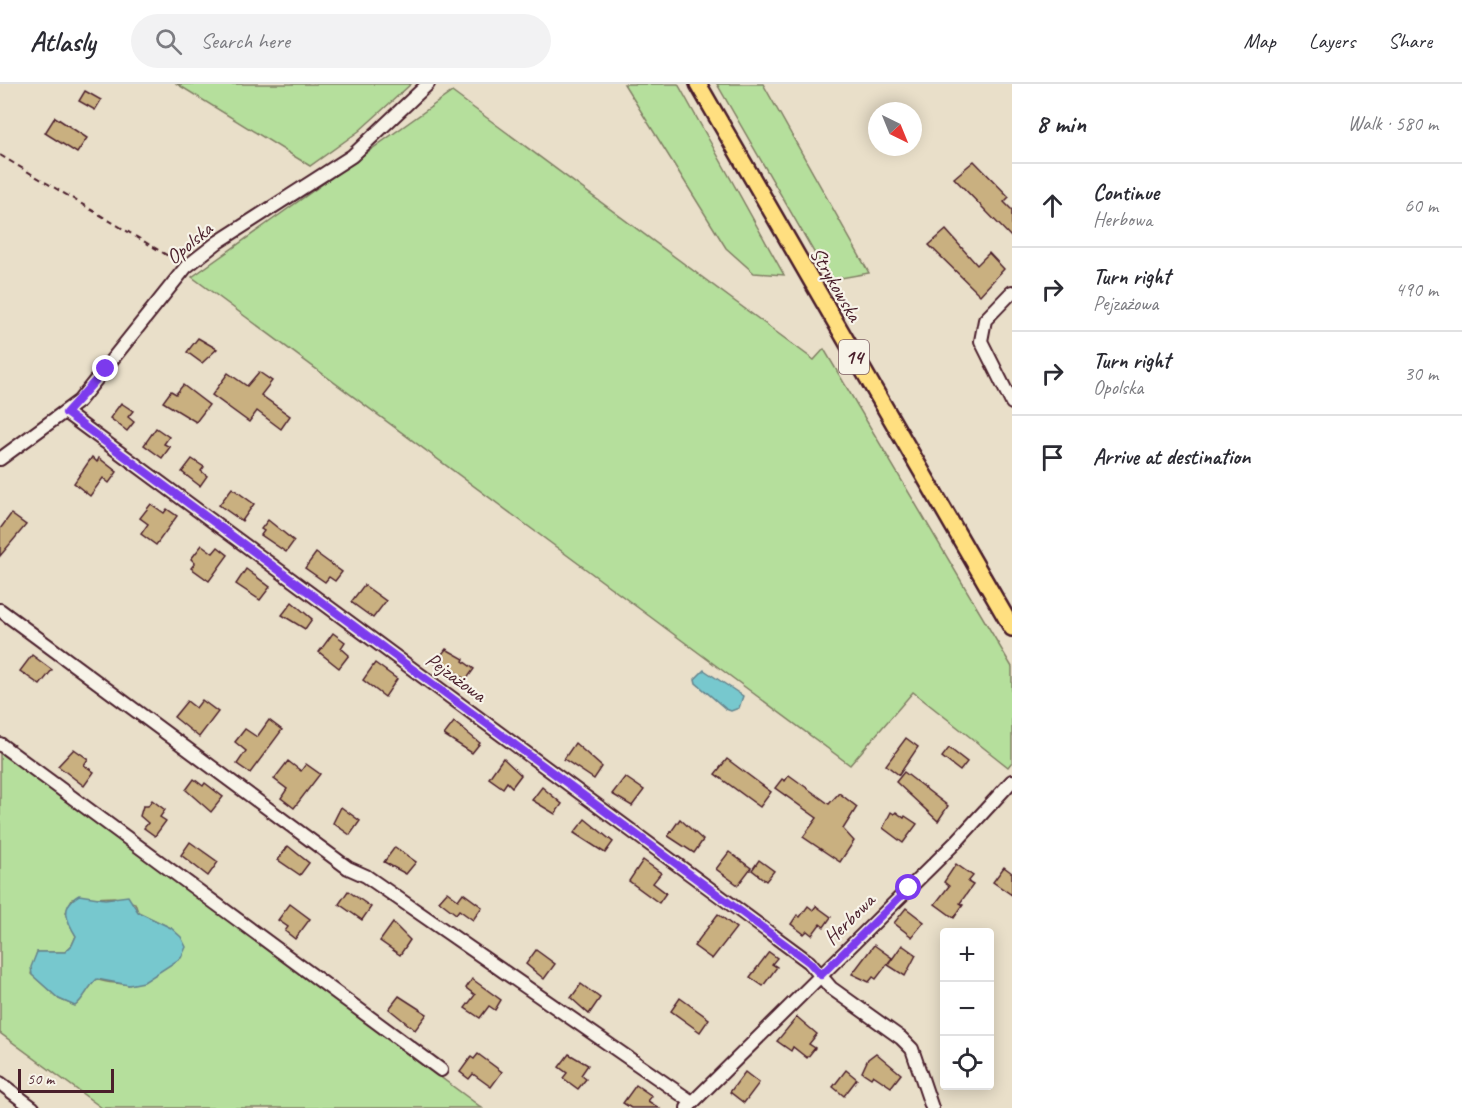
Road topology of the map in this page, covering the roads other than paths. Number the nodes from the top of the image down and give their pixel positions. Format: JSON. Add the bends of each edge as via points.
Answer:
{"nodes":[{"id":1,"x":428,"y":84,"type":"edge"},
{"id":2,"x":698,"y":84,"type":"edge"},
{"id":3,"x":1012,"y":292,"type":"edge"},
{"id":4,"x":1012,"y":403,"type":"edge"},
{"id":5,"x":66,"y":413,"type":"junction"},
{"id":6,"x":0,"y":459,"type":"edge"},
{"id":7,"x":0,"y":610,"type":"edge"},
{"id":8,"x":1012,"y":628,"type":"edge"},
{"id":9,"x":0,"y":744,"type":"edge"},
{"id":10,"x":1012,"y":782,"type":"edge"},
{"id":11,"x":821,"y":975,"type":"junction"},
{"id":12,"x":441,"y":1070,"type":"dead end"},
{"id":13,"x":0,"y":1083,"type":"edge"},
{"id":14,"x":689,"y":1105,"type":"edge"},
{"id":15,"x":931,"y":1107,"type":"edge"},
{"id":16,"x":33,"y":1108,"type":"edge"}],
"edges":[{"from":1,"to":5,"type":"street","name":"Opolska","via":[[352,156],[186,267]]},
{"from":2,"to":8,"type":"main road","name":"Strykowska","number":"14"},
{"from":3,"to":4,"type":"street","via":[[991,312],[981,329],[985,351]]},
{"from":5,"to":6,"type":"street","name":"Opolska"},
{"from":5,"to":11,"type":"street","name":"Pejzażowa","via":[[809,962]]},
{"from":7,"to":14,"type":"street","via":[[348,868],[366,876]]},
{"from":9,"to":12,"type":"street"},
{"from":10,"to":11,"type":"street","name":"Herbowa"},
{"from":11,"to":14,"type":"street","name":"Herbowa"},
{"from":11,"to":15,"type":"street","name":"Pejzażowa","via":[[831,988],[912,1049]]},
{"from":13,"to":16,"type":"street"}]}
